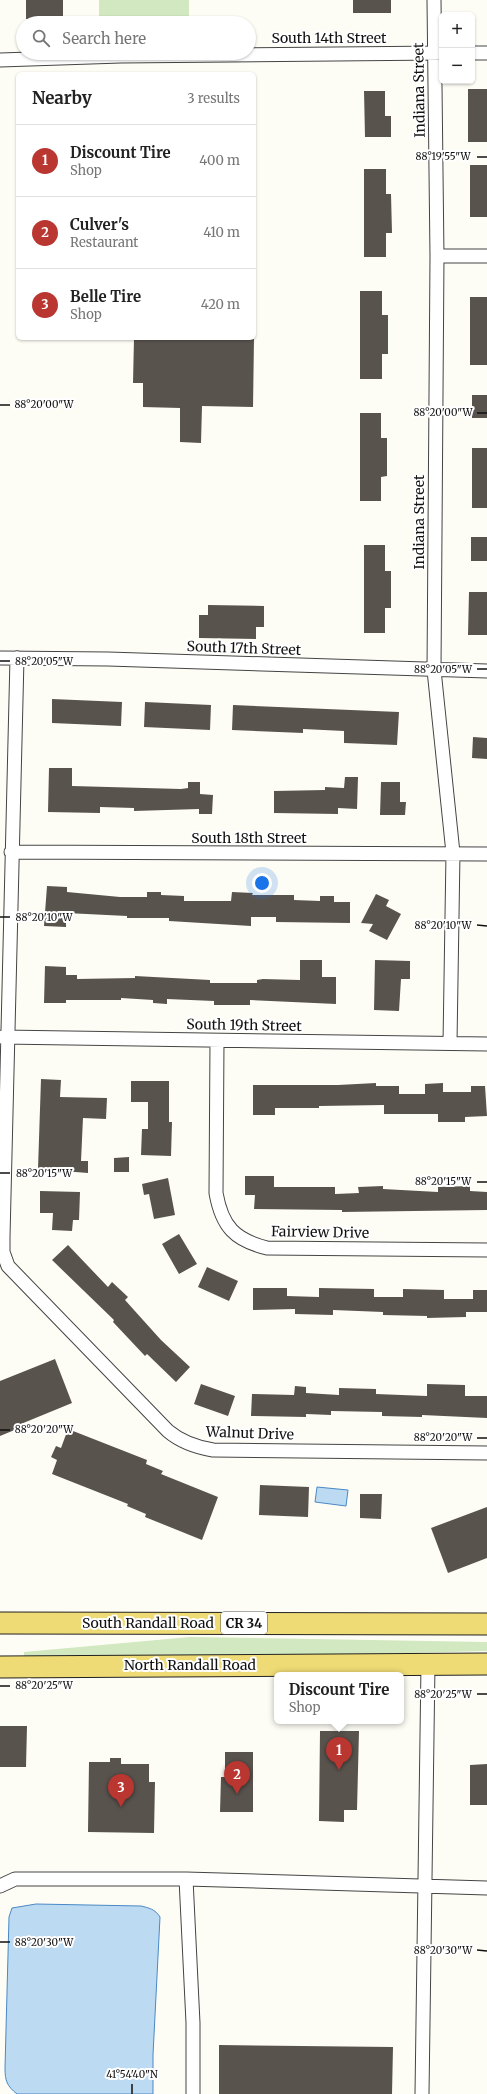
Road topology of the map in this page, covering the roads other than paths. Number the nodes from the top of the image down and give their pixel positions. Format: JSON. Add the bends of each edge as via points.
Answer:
{"nodes":[{"id":1,"x":434,"y":0,"type":"edge"},
{"id":2,"x":438,"y":53,"type":"edge"},
{"id":3,"x":475,"y":53,"type":"edge"},
{"id":4,"x":487,"y":53,"type":"edge"},
{"id":5,"x":256,"y":55,"type":"edge"},
{"id":6,"x":16,"y":59,"type":"edge"},
{"id":7,"x":0,"y":60,"type":"edge"},
{"id":8,"x":437,"y":256,"type":"junction"},
{"id":9,"x":487,"y":256,"type":"edge"},
{"id":10,"x":0,"y":658,"type":"edge"},
{"id":11,"x":17,"y":658,"type":"junction"},
{"id":12,"x":434,"y":670,"type":"junction"},
{"id":13,"x":487,"y":671,"type":"edge"},
{"id":14,"x":11,"y":852,"type":"junction"},
{"id":15,"x":453,"y":853,"type":"junction"},
{"id":16,"x":487,"y":854,"type":"edge"},
{"id":17,"x":4,"y":1037,"type":"edge"},
{"id":18,"x":217,"y":1041,"type":"junction"},
{"id":19,"x":450,"y":1043,"type":"junction"},
{"id":20,"x":487,"y":1044,"type":"edge"},
{"id":21,"x":487,"y":1250,"type":"edge"},
{"id":22,"x":487,"y":1453,"type":"edge"},
{"id":23,"x":0,"y":1623,"type":"edge"},
{"id":24,"x":487,"y":1624,"type":"edge"},
{"id":25,"x":428,"y":1664,"type":"junction"},
{"id":26,"x":487,"y":1664,"type":"edge"},
{"id":27,"x":0,"y":1667,"type":"edge"},
{"id":28,"x":186,"y":1879,"type":"junction"},
{"id":29,"x":425,"y":1885,"type":"junction"},
{"id":30,"x":0,"y":1886,"type":"edge"},
{"id":31,"x":487,"y":1888,"type":"edge"},
{"id":32,"x":192,"y":2094,"type":"edge"},
{"id":33,"x":422,"y":2094,"type":"edge"}],
"edges":[{"from":1,"to":2,"type":"street","name":"Indiana Street"},
{"from":2,"to":5,"type":"street","name":"South 14th Street"},
{"from":2,"to":8,"type":"street","name":"Indiana Street"},
{"from":3,"to":4,"type":"street"},
{"from":6,"to":7,"type":"street","name":"South 14th Street"},
{"from":8,"to":9,"type":"street"},
{"from":8,"to":12,"type":"street","name":"Indiana Street"},
{"from":10,"to":11,"type":"street","name":"South 17th Street"},
{"from":11,"to":12,"type":"street","name":"South 17th Street"},
{"from":11,"to":14,"type":"street","name":"Walnut Drive"},
{"from":12,"to":13,"type":"street","name":"South 17th Street"},
{"from":12,"to":15,"type":"street","name":"Indiana Street"},
{"from":14,"to":15,"type":"street","name":"South 18th Street"},
{"from":14,"to":17,"type":"street","name":"Walnut Drive"},
{"from":15,"to":16,"type":"street","name":"South 18th Street"},
{"from":15,"to":19,"type":"street","name":"Indiana Street"},
{"from":17,"to":18,"type":"street","name":"South 19th Street"},
{"from":17,"to":22,"type":"street","name":"Walnut Drive","via":[[3,1252],[12,1271],[168,1431],[184,1442],[212,1450]]},
{"from":18,"to":19,"type":"street","name":"South 19th Street"},
{"from":18,"to":21,"type":"street","name":"Fairview Drive","via":[[216,1193],[225,1223],[235,1234],[250,1244],[267,1248]]},
{"from":19,"to":20,"type":"street","name":"South 19th Street"},
{"from":23,"to":24,"type":"main road","name":"South Randall Road","number":"CR 34"},
{"from":25,"to":26,"type":"main road"},
{"from":25,"to":27,"type":"main road","name":"North Randall Road"},
{"from":25,"to":29,"type":"street"},
{"from":28,"to":29,"type":"street"},
{"from":28,"to":30,"type":"street","via":[[15,1879]]},
{"from":28,"to":32,"type":"street","via":[[193,2023]]},
{"from":29,"to":31,"type":"street"},
{"from":29,"to":33,"type":"street"}]}
